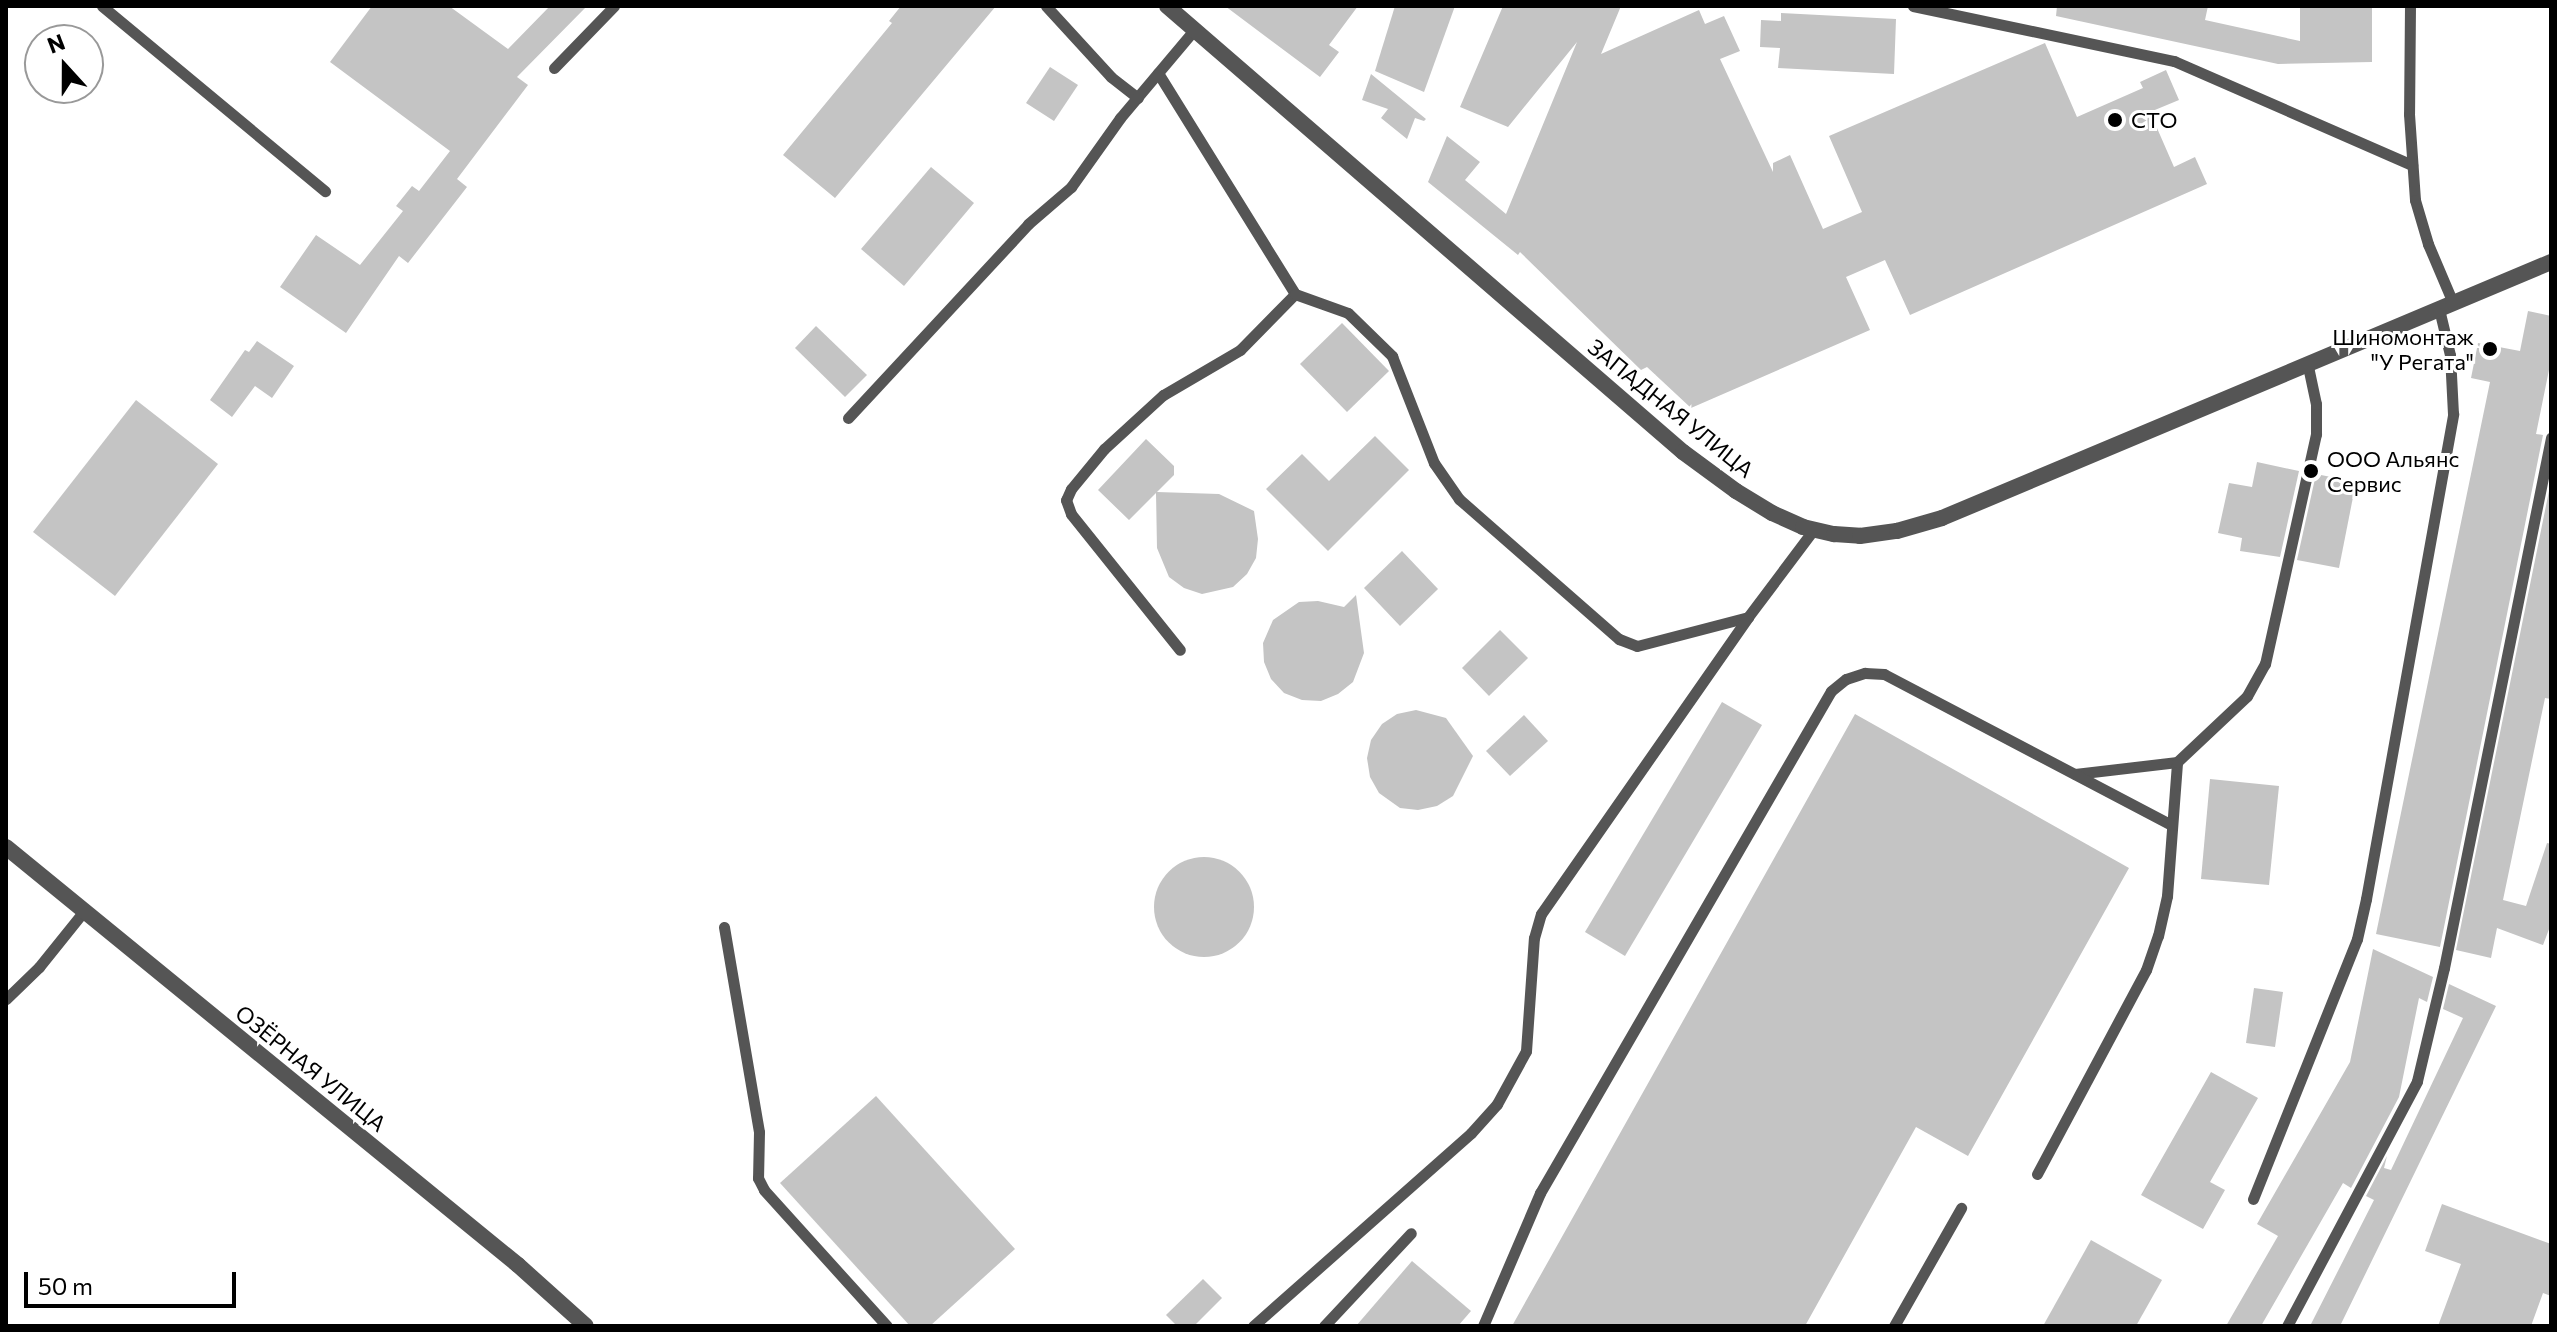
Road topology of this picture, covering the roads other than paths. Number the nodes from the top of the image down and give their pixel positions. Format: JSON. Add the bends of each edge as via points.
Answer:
{"nodes":[{"id":1,"x":102,"y":6,"type":"edge"},
{"id":2,"x":614,"y":6,"type":"edge"},
{"id":3,"x":1046,"y":6,"type":"edge"},
{"id":4,"x":1167,"y":6,"type":"edge"},
{"id":5,"x":1913,"y":6,"type":"edge"},
{"id":6,"x":2410,"y":6,"type":"edge"},
{"id":7,"x":1195,"y":29,"type":"junction"},
{"id":8,"x":554,"y":68,"type":"dead end"},
{"id":9,"x":1158,"y":73,"type":"junction"},
{"id":10,"x":1138,"y":98,"type":"junction"},
{"id":11,"x":2412,"y":165,"type":"junction"},
{"id":12,"x":325,"y":191,"type":"dead end"},
{"id":13,"x":2551,"y":262,"type":"edge"},
{"id":14,"x":1295,"y":294,"type":"junction"},
{"id":15,"x":2446,"y":306,"type":"junction"},
{"id":16,"x":2308,"y":365,"type":"junction"},
{"id":17,"x":848,"y":418,"type":"dead end"},
{"id":18,"x":2551,"y":438,"type":"edge"},
{"id":19,"x":1814,"y":529,"type":"junction"},
{"id":20,"x":1748,"y":617,"type":"junction"},
{"id":21,"x":1180,"y":650,"type":"dead end"},
{"id":22,"x":2177,"y":762,"type":"junction"},
{"id":23,"x":2075,"y":774,"type":"junction"},
{"id":24,"x":2172,"y":825,"type":"junction"},
{"id":25,"x":6,"y":847,"type":"edge"},
{"id":26,"x":84,"y":911,"type":"junction"},
{"id":27,"x":724,"y":927,"type":"dead end"},
{"id":28,"x":6,"y":999,"type":"edge"},
{"id":29,"x":2037,"y":1174,"type":"dead end"},
{"id":30,"x":2253,"y":1199,"type":"dead end"},
{"id":31,"x":1961,"y":1208,"type":"dead end"},
{"id":32,"x":1411,"y":1233,"type":"dead end"},
{"id":33,"x":586,"y":1326,"type":"edge"},
{"id":34,"x":887,"y":1326,"type":"edge"},
{"id":35,"x":1253,"y":1326,"type":"edge"},
{"id":36,"x":1324,"y":1326,"type":"edge"},
{"id":37,"x":1483,"y":1326,"type":"edge"},
{"id":38,"x":1894,"y":1326,"type":"edge"},
{"id":39,"x":2287,"y":1326,"type":"edge"}],
"edges":[{"from":1,"to":12,"type":"lane"},
{"from":2,"to":8,"type":"lane"},
{"from":3,"to":10,"type":"lane","via":[[1111,77]]},
{"from":4,"to":7,"type":"street","name":"ЗАПАДНАЯ УЛИЦА"},
{"from":5,"to":11,"type":"lane","via":[[2174,61]]},
{"from":6,"to":11,"type":"lane"},
{"from":7,"to":9,"type":"lane"},
{"from":7,"to":19,"type":"street","name":"ЗАПАДНАЯ УЛИЦА","via":[[1683,452],[1748,498]]},
{"from":9,"to":10,"type":"lane"},
{"from":9,"to":14,"type":"lane"},
{"from":10,"to":17,"type":"lane","via":[[1071,187],[1028,224]]},
{"from":11,"to":15,"type":"lane","via":[[2415,200]]},
{"from":13,"to":15,"type":"street","name":"ЗАПАДНАЯ УЛИЦА"},
{"from":14,"to":20,"type":"lane","via":[[1348,313],[1392,356],[1434,463],[1459,499],[1619,639],[1637,646]]},
{"from":14,"to":21,"type":"lane","via":[[1240,350],[1163,395],[1104,449],[1066,500],[1071,514]]},
{"from":15,"to":16,"type":"street","name":"ЗАПАДНАЯ УЛИЦА"},
{"from":15,"to":30,"type":"lane","via":[[2453,414],[2366,899],[2357,939]]},
{"from":16,"to":19,"type":"street","name":"ЗАПАДНАЯ УЛИЦА","via":[[1942,518],[1860,536]]},
{"from":16,"to":22,"type":"lane","via":[[2316,434],[2265,664],[2247,696]]},
{"from":18,"to":39,"type":"lane","via":[[2417,1081]]},
{"from":19,"to":20,"type":"lane"},
{"from":20,"to":35,"type":"lane","via":[[1541,914],[1534,938],[1526,1051],[1497,1104]]},
{"from":22,"to":23,"type":"lane"},
{"from":22,"to":24,"type":"lane"},
{"from":23,"to":24,"type":"lane"},
{"from":23,"to":37,"type":"lane","via":[[1884,674],[1855,676],[1831,691],[1540,1193]]},
{"from":24,"to":29,"type":"lane","via":[[2167,896],[2146,970]]},
{"from":25,"to":26,"type":"street","name":"ОЗЁРНАЯ УЛИЦА"},
{"from":26,"to":28,"type":"lane"},
{"from":26,"to":33,"type":"street","name":"ОЗЁРНАЯ УЛИЦА"},
{"from":27,"to":34,"type":"lane","via":[[759,1132],[758,1178]]},
{"from":31,"to":38,"type":"lane"},
{"from":32,"to":36,"type":"lane"}]}
